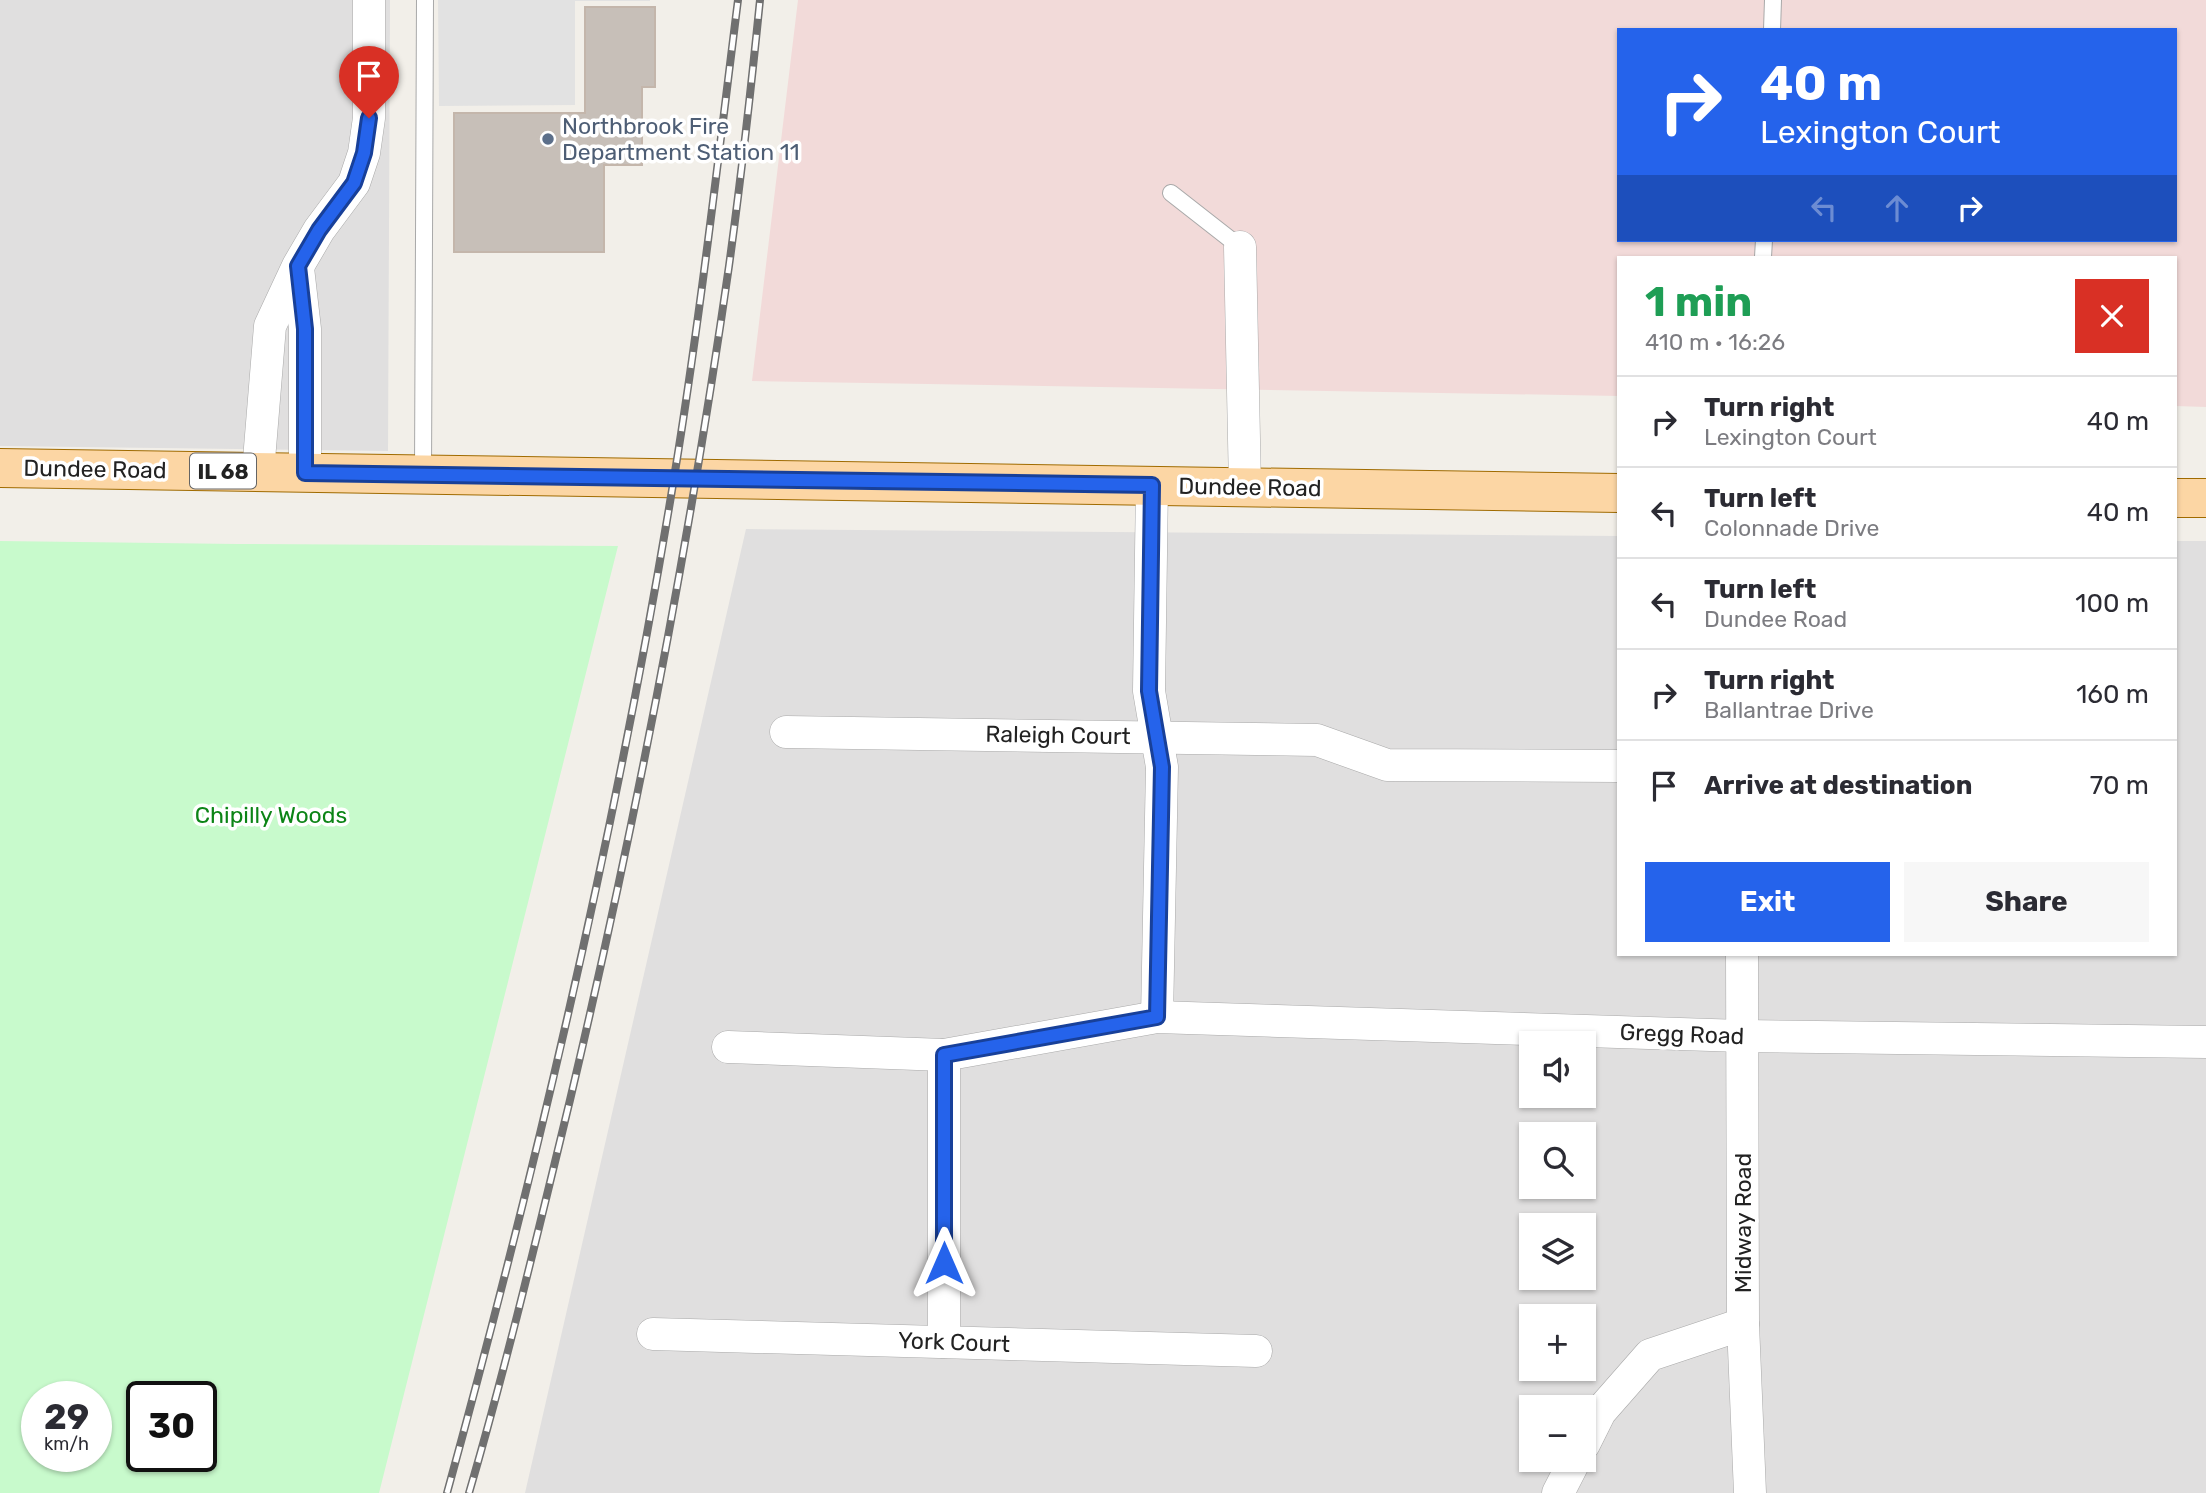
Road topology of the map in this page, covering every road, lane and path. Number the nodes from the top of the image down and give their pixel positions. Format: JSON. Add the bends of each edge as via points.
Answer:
{"nodes":[{"id":1,"x":369,"y":0,"type":"edge"},
{"id":2,"x":425,"y":0,"type":"edge"},
{"id":3,"x":1773,"y":0,"type":"edge"},
{"id":4,"x":1772,"y":28,"type":"edge"},
{"id":5,"x":1171,"y":193,"type":"dead end"},
{"id":6,"x":1240,"y":247,"type":"joint"},
{"id":7,"x":298,"y":266,"type":"junction"},
{"id":8,"x":0,"y":468,"type":"edge"},
{"id":9,"x":258,"y":472,"type":"junction"},
{"id":10,"x":305,"y":473,"type":"junction"},
{"id":11,"x":424,"y":474,"type":"junction"},
{"id":12,"x":1152,"y":485,"type":"junction"},
{"id":13,"x":1245,"y":486,"type":"junction"},
{"id":14,"x":1617,"y":493,"type":"edge"},
{"id":15,"x":2177,"y":498,"type":"edge"},
{"id":16,"x":2206,"y":498,"type":"edge"},
{"id":17,"x":786,"y":732,"type":"dead end"},
{"id":18,"x":1156,"y":736,"type":"junction"},
{"id":19,"x":1617,"y":766,"type":"edge"},
{"id":20,"x":1742,"y":956,"type":"edge"},
{"id":21,"x":1157,"y":1017,"type":"junction"},
{"id":22,"x":1742,"y":1036,"type":"junction"},
{"id":23,"x":2206,"y":1042,"type":"edge"},
{"id":24,"x":728,"y":1048,"type":"dead end"},
{"id":25,"x":944,"y":1055,"type":"junction"},
{"id":26,"x":1743,"y":1324,"type":"junction"},
{"id":27,"x":653,"y":1334,"type":"dead end"},
{"id":28,"x":944,"y":1342,"type":"junction"},
{"id":29,"x":1256,"y":1351,"type":"dead end"},
{"id":30,"x":1596,"y":1420,"type":"edge"},
{"id":31,"x":1569,"y":1472,"type":"edge"},
{"id":32,"x":1558,"y":1493,"type":"edge"},
{"id":33,"x":1750,"y":1493,"type":"edge"}],
"edges":[{"from":1,"to":7,"type":"street","via":[[369,118],[364,153],[354,183]]},
{"from":2,"to":11,"type":"lane"},
{"from":3,"to":4,"type":"lane"},
{"from":5,"to":6,"type":"lane"},
{"from":6,"to":13,"type":"street"},
{"from":7,"to":9,"type":"street","via":[[270,326]]},
{"from":7,"to":10,"type":"street","via":[[305,329]]},
{"from":8,"to":9,"type":"main road","name":"Dundee Road","number":"IL 68"},
{"from":9,"to":10,"type":"main road","name":"Dundee Road","number":"IL 68"},
{"from":10,"to":11,"type":"main road","name":"Dundee Road","number":"IL 68"},
{"from":11,"to":12,"type":"main road","name":"Dundee Road","number":"IL 68"},
{"from":12,"to":13,"type":"main road","name":"Dundee Road","number":"IL 68"},
{"from":12,"to":18,"type":"street","via":[[1149,691]]},
{"from":13,"to":14,"type":"main road","name":"Dundee Road","number":"IL 68"},
{"from":15,"to":16,"type":"main road"},
{"from":17,"to":18,"type":"street","name":"Raleigh Court"},
{"from":18,"to":19,"type":"street","name":"Raleigh Court","via":[[1317,740],[1387,765]]},
{"from":18,"to":21,"type":"street","via":[[1162,767]]},
{"from":20,"to":22,"type":"street","name":"Midway Road"},
{"from":21,"to":22,"type":"street","name":"Gregg Road"},
{"from":21,"to":25,"type":"street","name":"Gregg Road"},
{"from":22,"to":23,"type":"street","name":"Gregg Road"},
{"from":22,"to":26,"type":"street","name":"Midway Road"},
{"from":24,"to":25,"type":"street","name":"Gregg Road"},
{"from":25,"to":28,"type":"street"},
{"from":26,"to":30,"type":"street","via":[[1650,1355]]},
{"from":26,"to":33,"type":"street","name":"Midway Road"},
{"from":27,"to":28,"type":"street","name":"York Court"},
{"from":28,"to":29,"type":"street","name":"York Court"},
{"from":31,"to":32,"type":"street"}]}
